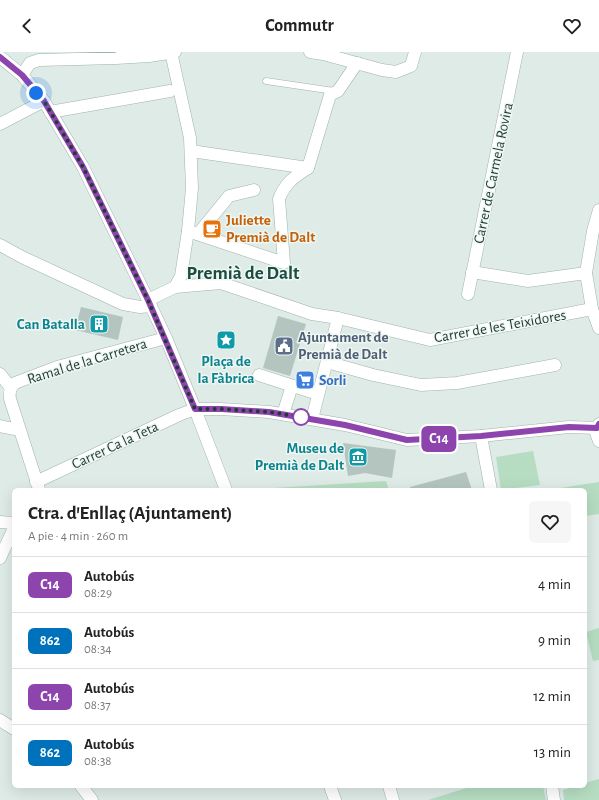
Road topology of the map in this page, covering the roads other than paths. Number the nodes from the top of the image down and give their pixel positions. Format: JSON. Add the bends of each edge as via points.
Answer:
{"nodes":[{"id":1,"x":171,"y":52,"type":"edge"},
{"id":2,"x":175,"y":52,"type":"edge"},
{"id":3,"x":310,"y":52,"type":"edge"},
{"id":4,"x":415,"y":52,"type":"edge"},
{"id":5,"x":517,"y":52,"type":"edge"},
{"id":6,"x":104,"y":55,"type":"edge"},
{"id":7,"x":0,"y":57,"type":"edge"},
{"id":8,"x":357,"y":63,"type":"junction"},
{"id":9,"x":22,"y":75,"type":"junction"},
{"id":10,"x":266,"y":82,"type":"dead end"},
{"id":11,"x":170,"y":91,"type":"dead end"},
{"id":12,"x":338,"y":91,"type":"junction"},
{"id":13,"x":44,"y":101,"type":"junction"},
{"id":14,"x":50,"y":112,"type":"junction"},
{"id":15,"x":0,"y":124,"type":"edge"},
{"id":16,"x":191,"y":151,"type":"junction"},
{"id":17,"x":308,"y":168,"type":"junction"},
{"id":18,"x":254,"y":190,"type":"dead end"},
{"id":19,"x":599,"y":210,"type":"edge"},
{"id":20,"x":193,"y":232,"type":"junction"},
{"id":21,"x":0,"y":245,"type":"edge"},
{"id":22,"x":472,"y":272,"type":"junction"},
{"id":23,"x":586,"y":273,"type":"junction"},
{"id":24,"x":175,"y":287,"type":"junction"},
{"id":25,"x":468,"y":294,"type":"dead end"},
{"id":26,"x":150,"y":303,"type":"junction"},
{"id":27,"x":592,"y":309,"type":"junction"},
{"id":28,"x":338,"y":318,"type":"junction"},
{"id":29,"x":599,"y":328,"type":"edge"},
{"id":30,"x":166,"y":338,"type":"junction"},
{"id":31,"x":327,"y":362,"type":"junction"},
{"id":32,"x":555,"y":365,"type":"dead end"},
{"id":33,"x":0,"y":374,"type":"edge"},
{"id":34,"x":259,"y":375,"type":"dead end"},
{"id":35,"x":292,"y":386,"type":"junction"},
{"id":36,"x":11,"y":388,"type":"junction"},
{"id":37,"x":318,"y":394,"type":"junction"},
{"id":38,"x":195,"y":409,"type":"junction"},
{"id":39,"x":283,"y":414,"type":"junction"},
{"id":40,"x":312,"y":419,"type":"junction"},
{"id":41,"x":0,"y":426,"type":"edge"},
{"id":42,"x":598,"y":426,"type":"edge"},
{"id":43,"x":20,"y":430,"type":"junction"},
{"id":44,"x":481,"y":436,"type":"junction"},
{"id":45,"x":599,"y":441,"type":"edge"},
{"id":46,"x":36,"y":488,"type":"edge"},
{"id":47,"x":225,"y":488,"type":"edge"},
{"id":48,"x":491,"y":488,"type":"edge"},
{"id":49,"x":0,"y":522,"type":"edge"},
{"id":50,"x":12,"y":524,"type":"edge"},
{"id":51,"x":12,"y":532,"type":"edge"},
{"id":52,"x":0,"y":558,"type":"edge"},
{"id":53,"x":0,"y":720,"type":"edge"},
{"id":54,"x":12,"y":728,"type":"edge"},
{"id":55,"x":83,"y":788,"type":"edge"},
{"id":56,"x":90,"y":788,"type":"edge"},
{"id":57,"x":331,"y":788,"type":"edge"},
{"id":58,"x":389,"y":788,"type":"edge"},
{"id":59,"x":552,"y":788,"type":"edge"},
{"id":60,"x":92,"y":800,"type":"edge"},
{"id":61,"x":335,"y":800,"type":"edge"},
{"id":62,"x":392,"y":800,"type":"edge"},
{"id":63,"x":554,"y":800,"type":"edge"}],
"edges":[{"from":1,"to":2,"type":"street"},
{"from":1,"to":6,"type":"street","via":[[149,56]]},
{"from":1,"to":16,"type":"street"},
{"from":3,"to":8,"type":"street"},
{"from":4,"to":8,"type":"street","via":[[411,66],[396,72]]},
{"from":5,"to":22,"type":"street","name":"Carrer de Carmela Rovira"},
{"from":6,"to":9,"type":"street","via":[[39,60],[30,63]]},
{"from":7,"to":9,"type":"street"},
{"from":8,"to":12,"type":"street"},
{"from":9,"to":13,"type":"street"},
{"from":10,"to":12,"type":"lane"},
{"from":11,"to":14,"type":"street"},
{"from":12,"to":17,"type":"street","via":[[330,94]]},
{"from":13,"to":14,"type":"street"},
{"from":13,"to":15,"type":"street"},
{"from":14,"to":26,"type":"street","via":[[83,167]]},
{"from":16,"to":17,"type":"street"},
{"from":16,"to":20,"type":"street"},
{"from":17,"to":20,"type":"street","via":[[290,179],[279,199],[284,263]]},
{"from":18,"to":20,"type":"street","via":[[229,196]]},
{"from":19,"to":23,"type":"street"},
{"from":20,"to":24,"type":"street","via":[[181,276]]},
{"from":21,"to":26,"type":"street","via":[[22,258],[123,304],[140,307]]},
{"from":22,"to":23,"type":"street","via":[[528,281]]},
{"from":22,"to":25,"type":"street","name":"Carrer de Carmela Rovira"},
{"from":23,"to":27,"type":"street"},
{"from":24,"to":26,"type":"street"},
{"from":24,"to":28,"type":"street","name":"Carrer de les Teixidores","via":[[221,283],[312,314]]},
{"from":26,"to":30,"type":"street"},
{"from":27,"to":28,"type":"street","name":"Carrer de les Teixidores","via":[[430,340]]},
{"from":27,"to":29,"type":"street"},
{"from":28,"to":31,"type":"street"},
{"from":30,"to":36,"type":"street","name":"Ramal de la Carretera","via":[[57,367],[15,383]]},
{"from":30,"to":38,"type":"street"},
{"from":31,"to":32,"type":"street","via":[[421,385],[457,383]]},
{"from":31,"to":37,"type":"street"},
{"from":33,"to":36,"type":"street"},
{"from":34,"to":35,"type":"street"},
{"from":35,"to":37,"type":"street"},
{"from":35,"to":39,"type":"street"},
{"from":36,"to":43,"type":"street","via":[[10,399]]},
{"from":37,"to":40,"type":"street"},
{"from":38,"to":39,"type":"street"},
{"from":38,"to":46,"type":"street","name":"Carrer Ca la Teta"},
{"from":38,"to":47,"type":"street"},
{"from":39,"to":40,"type":"street"},
{"from":40,"to":44,"type":"street","via":[[407,440]]},
{"from":41,"to":43,"type":"street"},
{"from":42,"to":44,"type":"street"},
{"from":42,"to":45,"type":"street"},
{"from":43,"to":46,"type":"street"},
{"from":44,"to":48,"type":"street"},
{"from":49,"to":50,"type":"street"},
{"from":51,"to":52,"type":"street"},
{"from":53,"to":54,"type":"street"},
{"from":55,"to":60,"type":"street"},
{"from":56,"to":60,"type":"street"},
{"from":57,"to":61,"type":"street"},
{"from":58,"to":62,"type":"street"},
{"from":59,"to":63,"type":"street"}]}
